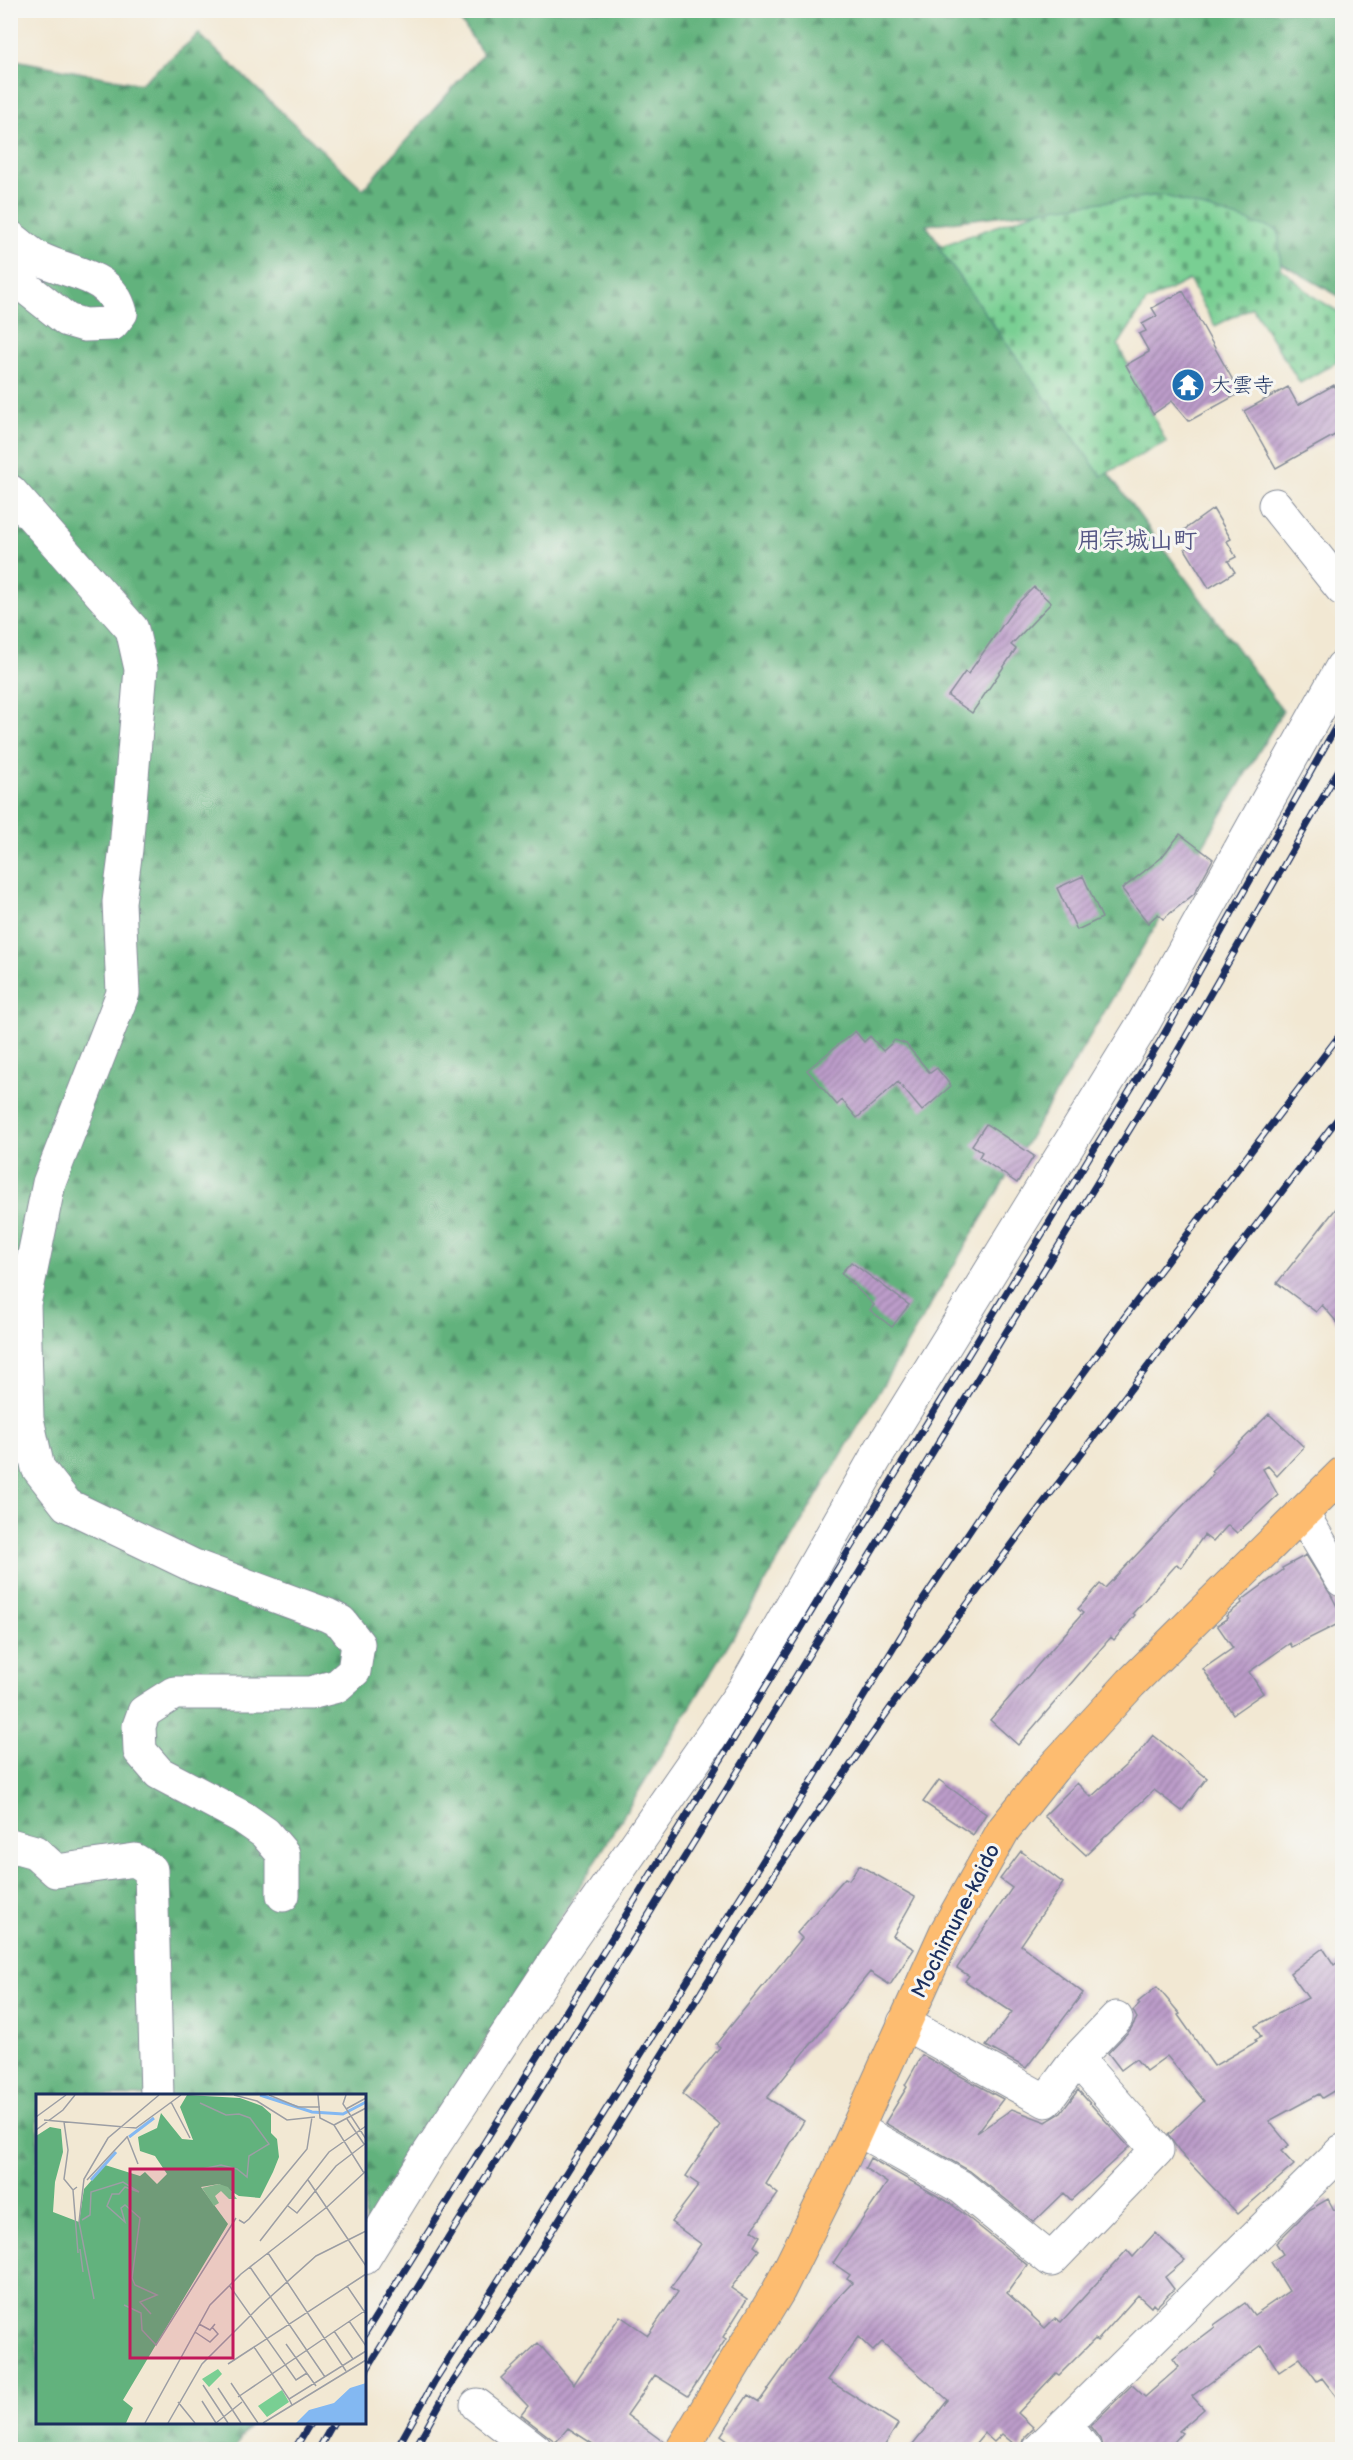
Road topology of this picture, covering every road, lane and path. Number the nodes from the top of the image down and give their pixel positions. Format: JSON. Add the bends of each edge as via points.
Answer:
{"nodes":[{"id":1,"x":10,"y":237,"type":"edge"},
{"id":2,"x":10,"y":275,"type":"edge"},
{"id":3,"x":10,"y":491,"type":"edge"},
{"id":4,"x":1275,"y":505,"type":"dead end"},
{"id":5,"x":1342,"y":589,"type":"edge"},
{"id":6,"x":1342,"y":667,"type":"edge"},
{"id":7,"x":1342,"y":1473,"type":"edge"},
{"id":8,"x":1302,"y":1514,"type":"junction"},
{"id":9,"x":1342,"y":1580,"type":"edge"},
{"id":10,"x":10,"y":1845,"type":"edge"},
{"id":11,"x":283,"y":1895,"type":"dead end"},
{"id":12,"x":1116,"y":2018,"type":"dead end"},
{"id":13,"x":904,"y":2023,"type":"junction"},
{"id":14,"x":1077,"y":2059,"type":"junction"},
{"id":15,"x":157,"y":2094,"type":"edge"},
{"id":16,"x":856,"y":2129,"type":"junction"},
{"id":17,"x":1342,"y":2151,"type":"edge"},
{"id":18,"x":366,"y":2255,"type":"edge"},
{"id":19,"x":477,"y":2405,"type":"dead end"},
{"id":20,"x":1065,"y":2424,"type":"junction"},
{"id":21,"x":536,"y":2450,"type":"edge"},
{"id":22,"x":682,"y":2450,"type":"edge"},
{"id":23,"x":1039,"y":2450,"type":"edge"},
{"id":24,"x":1085,"y":2450,"type":"edge"}],
"edges":[{"from":1,"to":2,"type":"street","via":[[39,259],[95,279],[117,298],[121,314],[112,324],[84,325],[68,320]]},
{"from":3,"to":11,"type":"street","via":[[132,628],[141,669],[119,902],[123,993],[49,1183],[24,1304],[27,1419],[38,1468],[68,1505],[194,1566],[327,1615],[341,1622],[358,1644],[354,1671],[337,1686],[310,1693],[174,1693],[144,1712],[139,1726],[140,1751],[159,1773],[242,1817],[265,1833],[283,1854]]},
{"from":4,"to":5,"type":"street"},
{"from":6,"to":18,"type":"street","via":[[1143,1024],[875,1459],[745,1688],[556,1960]]},
{"from":7,"to":8,"type":"main road","name":"Mochimune-kaido"},
{"from":8,"to":9,"type":"street"},
{"from":8,"to":13,"type":"main road","name":"Mochimune-kaido","via":[[1131,1683],[1029,1796],[977,1873]]},
{"from":10,"to":15,"type":"street","via":[[35,1852],[56,1871],[135,1860],[151,1870]]},
{"from":12,"to":14,"type":"street"},
{"from":13,"to":14,"type":"street","via":[[1046,2100]]},
{"from":13,"to":16,"type":"main road","name":"Mochimune-kaido"},
{"from":14,"to":16,"type":"street","via":[[1157,2150],[1051,2260],[960,2187]]},
{"from":16,"to":22,"type":"main road","name":"Mochimune-kaido","via":[[779,2290]]},
{"from":17,"to":20,"type":"street"},
{"from":19,"to":21,"type":"street"},
{"from":20,"to":23,"type":"street"},
{"from":20,"to":24,"type":"street"}]}
